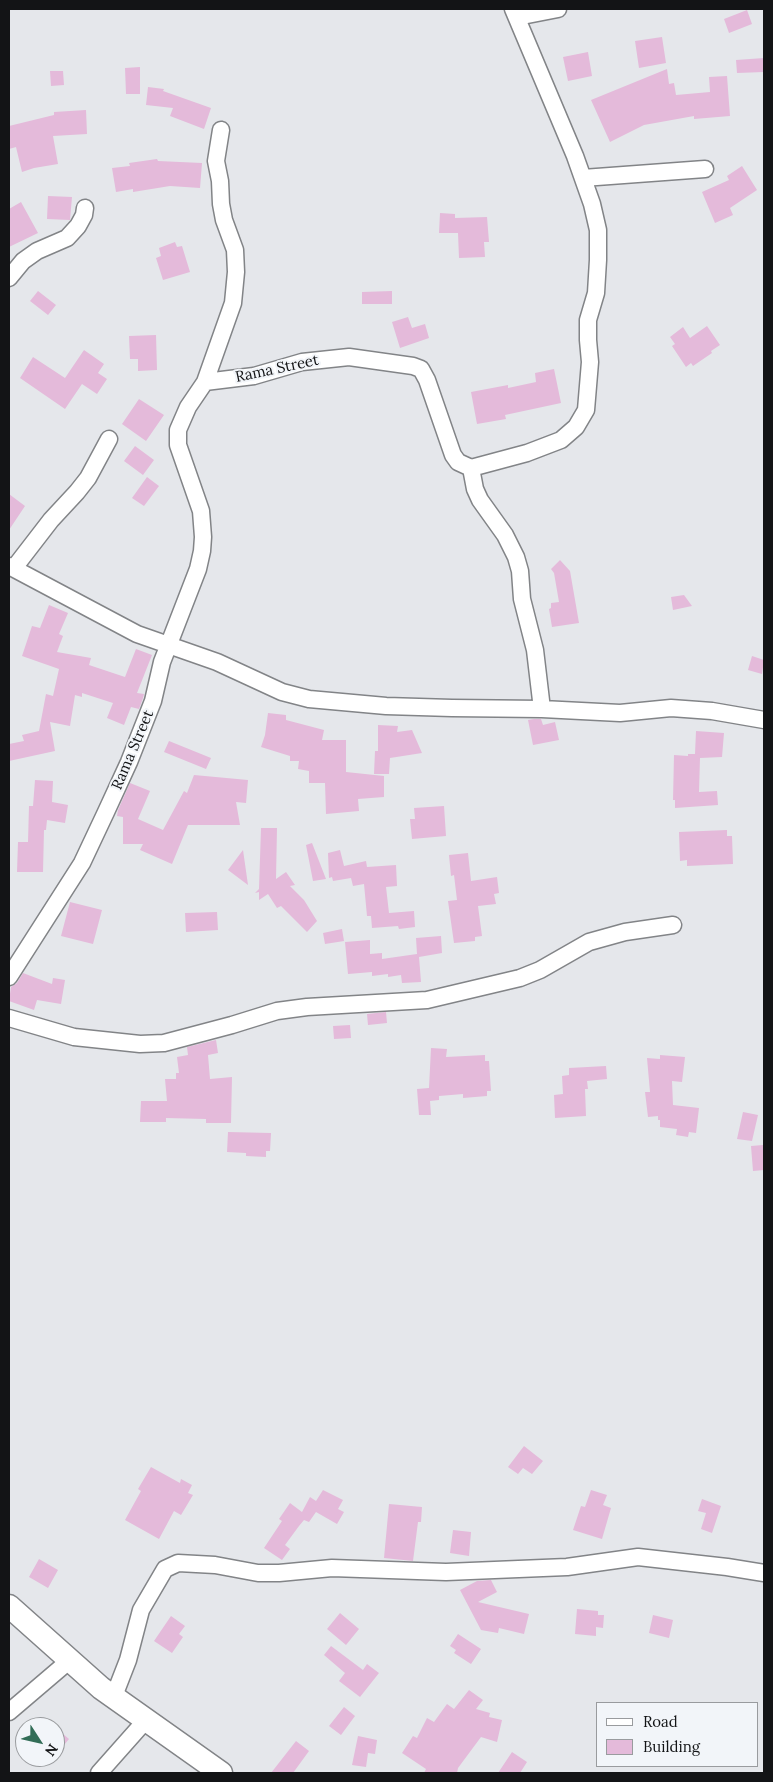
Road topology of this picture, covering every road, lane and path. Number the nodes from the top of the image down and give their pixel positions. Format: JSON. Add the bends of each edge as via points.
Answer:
{"nodes":[{"id":1,"x":558,"y":9,"type":"edge"},
{"id":2,"x":515,"y":13,"type":"edge"},
{"id":3,"x":222,"y":130,"type":"dead end"},
{"id":4,"x":704,"y":169,"type":"dead end"},
{"id":5,"x":583,"y":178,"type":"junction"},
{"id":6,"x":85,"y":208,"type":"dead end"},
{"id":7,"x":9,"y":278,"type":"edge"},
{"id":8,"x":205,"y":382,"type":"junction"},
{"id":9,"x":109,"y":439,"type":"dead end"},
{"id":10,"x":471,"y":468,"type":"junction"},
{"id":11,"x":12,"y":567,"type":"edge"},
{"id":12,"x":168,"y":645,"type":"junction"},
{"id":13,"x":542,"y":709,"type":"junction"},
{"id":14,"x":764,"y":720,"type":"edge"},
{"id":15,"x":673,"y":925,"type":"dead end"},
{"id":16,"x":9,"y":976,"type":"edge"},
{"id":17,"x":9,"y":1018,"type":"edge"},
{"id":18,"x":764,"y":1573,"type":"edge"},
{"id":19,"x":9,"y":1606,"type":"edge"},
{"id":20,"x":70,"y":1660,"type":"junction"},
{"id":21,"x":114,"y":1696,"type":"junction"},
{"id":22,"x":9,"y":1712,"type":"edge"},
{"id":23,"x":146,"y":1720,"type":"junction"},
{"id":24,"x":99,"y":1773,"type":"edge"},
{"id":25,"x":221,"y":1773,"type":"edge"}],
"edges":[{"from":1,"to":2,"type":"street"},
{"from":2,"to":5,"type":"street"},
{"from":3,"to":8,"type":"street","via":[[216,161],[224,220],[235,250],[236,272],[233,303]]},
{"from":4,"to":5,"type":"street"},
{"from":5,"to":10,"type":"street","via":[[598,230],[596,293],[588,320],[590,362],[586,410],[576,426],[561,440],[527,454]]},
{"from":6,"to":7,"type":"street","via":[[84,216],[67,238],[30,256]]},
{"from":8,"to":10,"type":"street","name":"Rama Street","via":[[254,376],[302,362],[349,357],[413,366],[421,369],[427,380],[453,455],[458,462]]},
{"from":8,"to":12,"type":"street","name":"Rama Street","via":[[188,407],[178,430],[178,445],[201,511],[202,551]]},
{"from":9,"to":11,"type":"street","via":[[88,478]]},
{"from":10,"to":13,"type":"street","via":[[474,489],[516,557],[522,599],[535,650]]},
{"from":11,"to":12,"type":"street","via":[[137,634]]},
{"from":12,"to":13,"type":"street","via":[[217,662],[282,692],[309,699],[386,706]]},
{"from":12,"to":16,"type":"street","name":"Rama Street","via":[[154,701],[86,854]]},
{"from":13,"to":14,"type":"street","via":[[620,712],[671,708]]},
{"from":15,"to":17,"type":"street","via":[[589,942],[520,978],[428,1000],[277,1011],[164,1042],[140,1044],[74,1037]]},
{"from":18,"to":21,"type":"street","via":[[638,1557],[567,1566],[446,1572],[332,1568],[258,1573],[178,1562],[162,1573],[141,1610],[128,1660]]},
{"from":19,"to":20,"type":"main road"},
{"from":20,"to":21,"type":"main road"},
{"from":20,"to":22,"type":"street"},
{"from":21,"to":23,"type":"main road"},
{"from":23,"to":24,"type":"street"},
{"from":23,"to":25,"type":"main road"}]}
